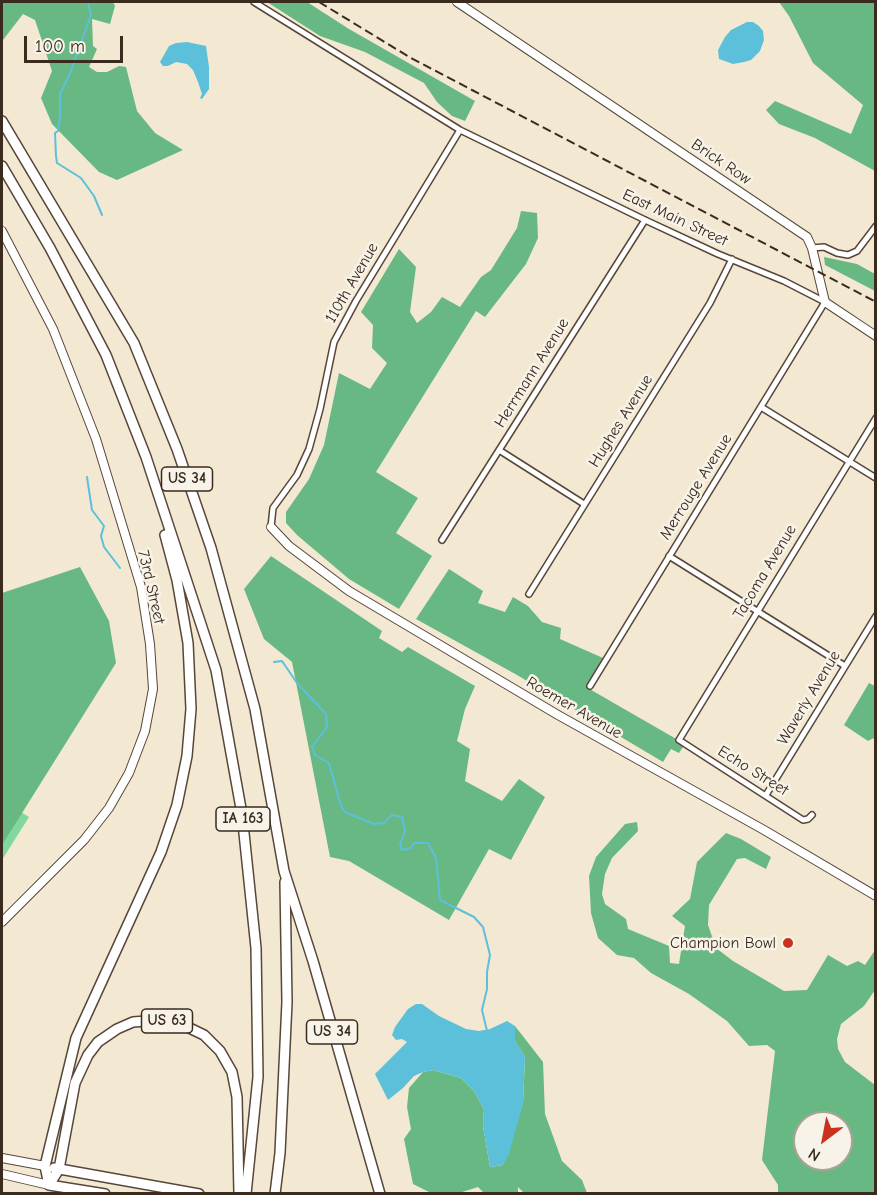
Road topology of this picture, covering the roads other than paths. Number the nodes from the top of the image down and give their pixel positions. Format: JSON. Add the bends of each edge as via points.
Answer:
{"nodes":[{"id":1,"x":254,"y":2,"type":"edge"},
{"id":2,"x":457,"y":2,"type":"edge"},
{"id":3,"x":2,"y":121,"type":"edge"},
{"id":4,"x":460,"y":130,"type":"junction"},
{"id":5,"x":2,"y":166,"type":"edge"},
{"id":6,"x":645,"y":220,"type":"junction"},
{"id":7,"x":876,"y":226,"type":"edge"},
{"id":8,"x":2,"y":231,"type":"edge"},
{"id":9,"x":812,"y":248,"type":"junction"},
{"id":10,"x":732,"y":259,"type":"junction"},
{"id":11,"x":825,"y":302,"type":"junction"},
{"id":12,"x":876,"y":336,"type":"edge"},
{"id":13,"x":761,"y":407,"type":"junction"},
{"id":14,"x":876,"y":418,"type":"edge"},
{"id":15,"x":499,"y":450,"type":"junction"},
{"id":16,"x":146,"y":457,"type":"junction"},
{"id":17,"x":849,"y":462,"type":"junction"},
{"id":18,"x":876,"y":478,"type":"edge"},
{"id":19,"x":584,"y":504,"type":"junction"},
{"id":20,"x":271,"y":526,"type":"joint"},
{"id":21,"x":442,"y":540,"type":"dead end"},
{"id":22,"x":669,"y":556,"type":"junction"},
{"id":23,"x":529,"y":594,"type":"dead end"},
{"id":24,"x":757,"y":612,"type":"junction"},
{"id":25,"x":876,"y":616,"type":"edge"},
{"id":26,"x":844,"y":666,"type":"junction"},
{"id":27,"x":590,"y":686,"type":"dead end"},
{"id":28,"x":678,"y":740,"type":"joint"},
{"id":29,"x":766,"y":795,"type":"junction"},
{"id":30,"x":812,"y":815,"type":"dead end"},
{"id":31,"x":284,"y":871,"type":"junction"},
{"id":32,"x":876,"y":896,"type":"edge"},
{"id":33,"x":2,"y":922,"type":"edge"},
{"id":34,"x":2,"y":1158,"type":"edge"},
{"id":35,"x":45,"y":1166,"type":"junction"},
{"id":36,"x":59,"y":1169,"type":"junction"},
{"id":37,"x":2,"y":1174,"type":"edge"},
{"id":38,"x":48,"y":1189,"type":"edge"},
{"id":39,"x":105,"y":1194,"type":"edge"},
{"id":40,"x":199,"y":1194,"type":"edge"},
{"id":41,"x":239,"y":1194,"type":"edge"},
{"id":42,"x":246,"y":1194,"type":"edge"},
{"id":43,"x":275,"y":1194,"type":"edge"},
{"id":44,"x":380,"y":1194,"type":"edge"}],
"edges":[{"from":1,"to":4,"type":"street","name":"East Main Street"},
{"from":2,"to":9,"type":"street","name":"Brick Row","via":[[791,225],[807,237]]},
{"from":3,"to":31,"type":"highway","number":"US 34","via":[[134,343],[177,449],[211,548],[255,709]]},
{"from":4,"to":6,"type":"street","name":"East Main Street"},
{"from":4,"to":20,"type":"street","name":"110th Avenue","via":[[334,342],[309,449],[297,475],[273,508]]},
{"from":5,"to":16,"type":"highway","number":"US 34","via":[[106,355]]},
{"from":6,"to":10,"type":"street","name":"East Main Street"},
{"from":6,"to":15,"type":"street","name":"Herrmann Avenue"},
{"from":7,"to":9,"type":"street","via":[[857,251],[848,255],[824,247]]},
{"from":8,"to":33,"type":"street","name":"73rd Street","via":[[53,329],[96,439],[141,587],[153,689],[145,731],[129,773],[109,808],[84,840]]},
{"from":9,"to":11,"type":"street","name":"Brick Row"},
{"from":10,"to":11,"type":"street","name":"East Main Street"},
{"from":10,"to":19,"type":"street","name":"Hughes Avenue","via":[[710,303]]},
{"from":11,"to":12,"type":"street","name":"East Main Street"},
{"from":11,"to":13,"type":"street","name":"Merrouge Avenue"},
{"from":13,"to":17,"type":"street"},
{"from":13,"to":22,"type":"street","name":"Merrouge Avenue"},
{"from":14,"to":17,"type":"street","name":"Tacoma Avenue"},
{"from":15,"to":19,"type":"street"},
{"from":15,"to":21,"type":"street","name":"Herrmann Avenue"},
{"from":16,"to":35,"type":"highway","number":"US 34","via":[[177,580],[188,643],[191,709],[187,756],[177,805],[161,852],[76,1038]]},
{"from":16,"to":42,"type":"highway","number":"IA 163","via":[[216,670],[242,814],[256,948],[258,1077]]},
{"from":17,"to":18,"type":"street"},
{"from":17,"to":24,"type":"street","name":"Tacoma Avenue"},
{"from":19,"to":23,"type":"street","name":"Hughes Avenue"},
{"from":20,"to":32,"type":"street","name":"Roemer Avenue","via":[[289,546],[349,591]]},
{"from":22,"to":24,"type":"street"},
{"from":22,"to":27,"type":"street","name":"Merrouge Avenue"},
{"from":24,"to":26,"type":"street"},
{"from":24,"to":28,"type":"street","name":"Tacoma Avenue"},
{"from":25,"to":26,"type":"street","name":"Waverly Avenue"},
{"from":26,"to":29,"type":"street","name":"Waverly Avenue"},
{"from":28,"to":29,"type":"street","name":"Echo Street"},
{"from":29,"to":30,"type":"street","name":"Echo Street","via":[[803,820]]},
{"from":31,"to":43,"type":"highway","via":[[287,1002]]},
{"from":31,"to":44,"type":"highway","number":"US 34"},
{"from":34,"to":35,"type":"street"},
{"from":35,"to":36,"type":"highway"},
{"from":35,"to":38,"type":"highway","number":"US 34"},
{"from":36,"to":38,"type":"highway"},
{"from":36,"to":40,"type":"highway"},
{"from":36,"to":41,"type":"highway","number":"US 63","via":[[75,1083],[88,1054],[117,1029],[160,1020],[204,1035],[220,1051],[232,1072],[237,1097]]},
{"from":37,"to":38,"type":"street"},
{"from":38,"to":39,"type":"highway"}]}
